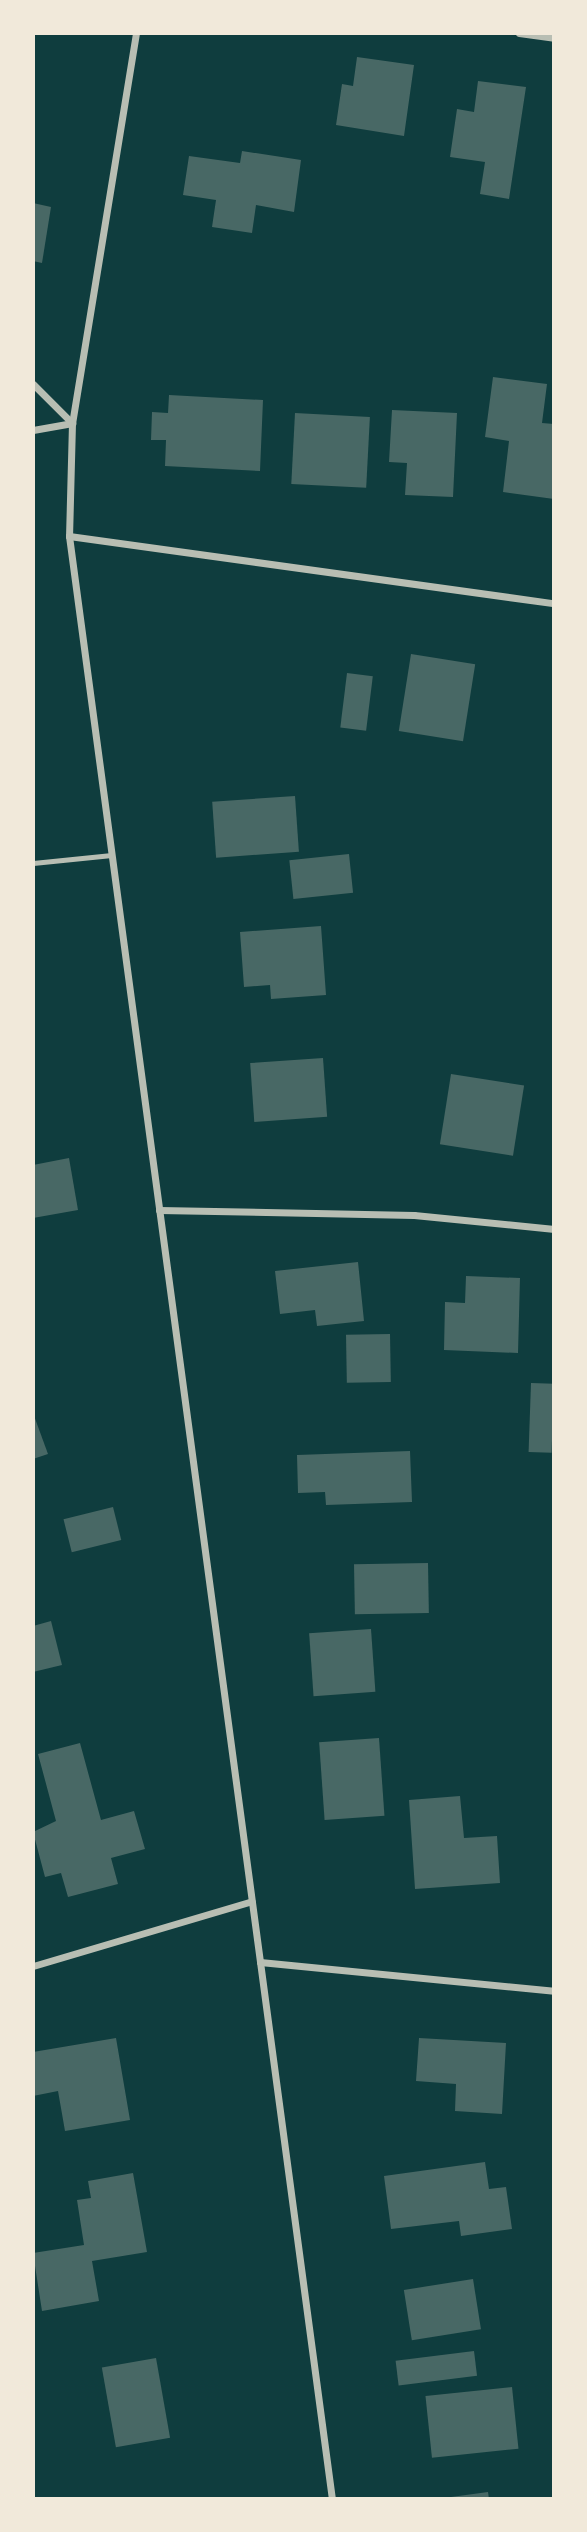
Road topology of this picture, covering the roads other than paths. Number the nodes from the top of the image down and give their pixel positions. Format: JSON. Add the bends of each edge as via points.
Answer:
{"nodes":[{"id":1,"x":136,"y":33,"type":"edge"},
{"id":2,"x":519,"y":33,"type":"edge"},
{"id":3,"x":554,"y":38,"type":"edge"},
{"id":4,"x":33,"y":384,"type":"edge"},
{"id":5,"x":72,"y":423,"type":"junction"},
{"id":6,"x":33,"y":430,"type":"edge"},
{"id":7,"x":69,"y":536,"type":"junction"},
{"id":8,"x":554,"y":603,"type":"edge"},
{"id":9,"x":112,"y":855,"type":"junction"},
{"id":10,"x":33,"y":863,"type":"edge"},
{"id":11,"x":159,"y":1210,"type":"junction"},
{"id":12,"x":554,"y":1229,"type":"edge"},
{"id":13,"x":252,"y":1901,"type":"junction"},
{"id":14,"x":260,"y":1962,"type":"junction"},
{"id":15,"x":33,"y":1966,"type":"edge"},
{"id":16,"x":554,"y":1991,"type":"edge"},
{"id":17,"x":332,"y":2499,"type":"edge"}],
"edges":[{"from":1,"to":5,"type":"street"},
{"from":2,"to":3,"type":"street"},
{"from":4,"to":5,"type":"street"},
{"from":5,"to":6,"type":"street"},
{"from":5,"to":7,"type":"street"},
{"from":7,"to":8,"type":"street"},
{"from":7,"to":9,"type":"street"},
{"from":9,"to":10,"type":"lane"},
{"from":9,"to":11,"type":"street"},
{"from":11,"to":12,"type":"street","via":[[414,1214]]},
{"from":11,"to":13,"type":"street"},
{"from":13,"to":14,"type":"street"},
{"from":13,"to":15,"type":"street"},
{"from":14,"to":16,"type":"street"},
{"from":14,"to":17,"type":"street"}]}
